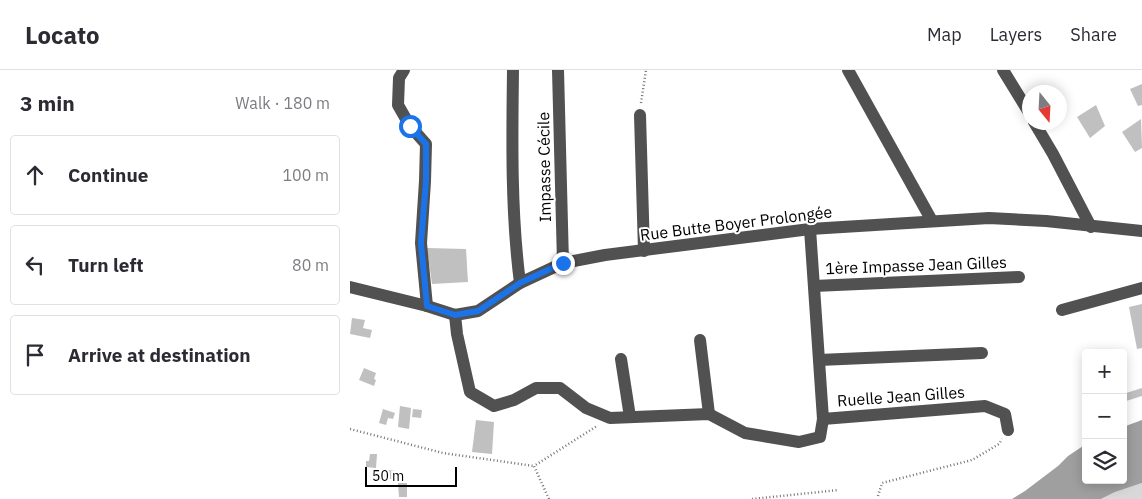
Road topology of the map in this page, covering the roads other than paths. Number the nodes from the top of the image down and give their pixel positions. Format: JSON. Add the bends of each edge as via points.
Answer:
{"nodes":[{"id":1,"x":404,"y":70,"type":"edge"},
{"id":2,"x":513,"y":70,"type":"edge"},
{"id":3,"x":558,"y":70,"type":"edge"},
{"id":4,"x":848,"y":70,"type":"edge"},
{"id":5,"x":1004,"y":70,"type":"edge"},
{"id":6,"x":1022,"y":100,"type":"edge"},
{"id":7,"x":640,"y":115,"type":"road end"},
{"id":8,"x":1039,"y":130,"type":"edge"},
{"id":9,"x":932,"y":221,"type":"junction"},
{"id":10,"x":1091,"y":227,"type":"junction"},
{"id":11,"x":810,"y":229,"type":"junction"},
{"id":12,"x":1142,"y":232,"type":"edge"},
{"id":13,"x":644,"y":251,"type":"junction"},
{"id":14,"x":563,"y":263,"type":"junction"},
{"id":15,"x":1019,"y":277,"type":"dead end"},
{"id":16,"x":520,"y":283,"type":"junction"},
{"id":17,"x":814,"y":286,"type":"junction"},
{"id":18,"x":350,"y":287,"type":"edge"},
{"id":19,"x":1142,"y":288,"type":"edge"},
{"id":20,"x":427,"y":306,"type":"junction"},
{"id":21,"x":1062,"y":310,"type":"dead end"},
{"id":22,"x":455,"y":315,"type":"junction"},
{"id":23,"x":700,"y":340,"type":"dead end"},
{"id":24,"x":982,"y":353,"type":"dead end"},
{"id":25,"x":621,"y":359,"type":"dead end"},
{"id":26,"x":819,"y":360,"type":"junction"},
{"id":27,"x":709,"y":414,"type":"junction"},
{"id":28,"x":630,"y":417,"type":"junction"},
{"id":29,"x":823,"y":418,"type":"junction"},
{"id":30,"x":1008,"y":430,"type":"road end"}],
"edges":[{"from":1,"to":20,"type":"street","via":[[399,78],[398,105],[426,144],[421,243]]},
{"from":2,"to":16,"type":"street","via":[[514,197]]},
{"from":3,"to":14,"type":"street","name":"Impasse Cécile"},
{"from":4,"to":9,"type":"street"},
{"from":5,"to":6,"type":"street"},
{"from":7,"to":13,"type":"street"},
{"from":8,"to":10,"type":"street"},
{"from":9,"to":10,"type":"street","name":"Rue Butte Boyer Prolongée","via":[[989,218]]},
{"from":9,"to":11,"type":"street","name":"Rue Butte Boyer Prolongée"},
{"from":10,"to":12,"type":"street","name":"Rue Butte Boyer Prolongée"},
{"from":11,"to":13,"type":"street","name":"Rue Butte Boyer Prolongée"},
{"from":11,"to":17,"type":"street","name":"Ruelle Jean Gilles"},
{"from":13,"to":14,"type":"street","name":"Rue Butte Boyer Prolongée"},
{"from":14,"to":16,"type":"street","name":"Rue Butte Boyer Prolongée"},
{"from":15,"to":17,"type":"street","name":"1ère Impasse Jean Gilles"},
{"from":16,"to":22,"type":"street","name":"Rue Butte Boyer Prolongée","via":[[478,311]]},
{"from":17,"to":26,"type":"street","name":"Ruelle Jean Gilles"},
{"from":18,"to":20,"type":"street","name":"Rue Butte Boyer Prolongée"},
{"from":19,"to":21,"type":"street"},
{"from":20,"to":22,"type":"street","name":"Rue Butte Boyer Prolongée"},
{"from":22,"to":28,"type":"street","via":[[470,392],[494,406],[536,388],[560,388],[586,408],[610,418]]},
{"from":23,"to":27,"type":"street"},
{"from":24,"to":26,"type":"street"},
{"from":25,"to":28,"type":"street"},
{"from":26,"to":29,"type":"street","name":"Ruelle Jean Gilles"},
{"from":27,"to":28,"type":"street"},
{"from":27,"to":29,"type":"street","via":[[745,433],[799,442],[820,437]]},
{"from":29,"to":30,"type":"street","name":"Ruelle Jean Gilles","via":[[985,406],[1005,414]]}]}
